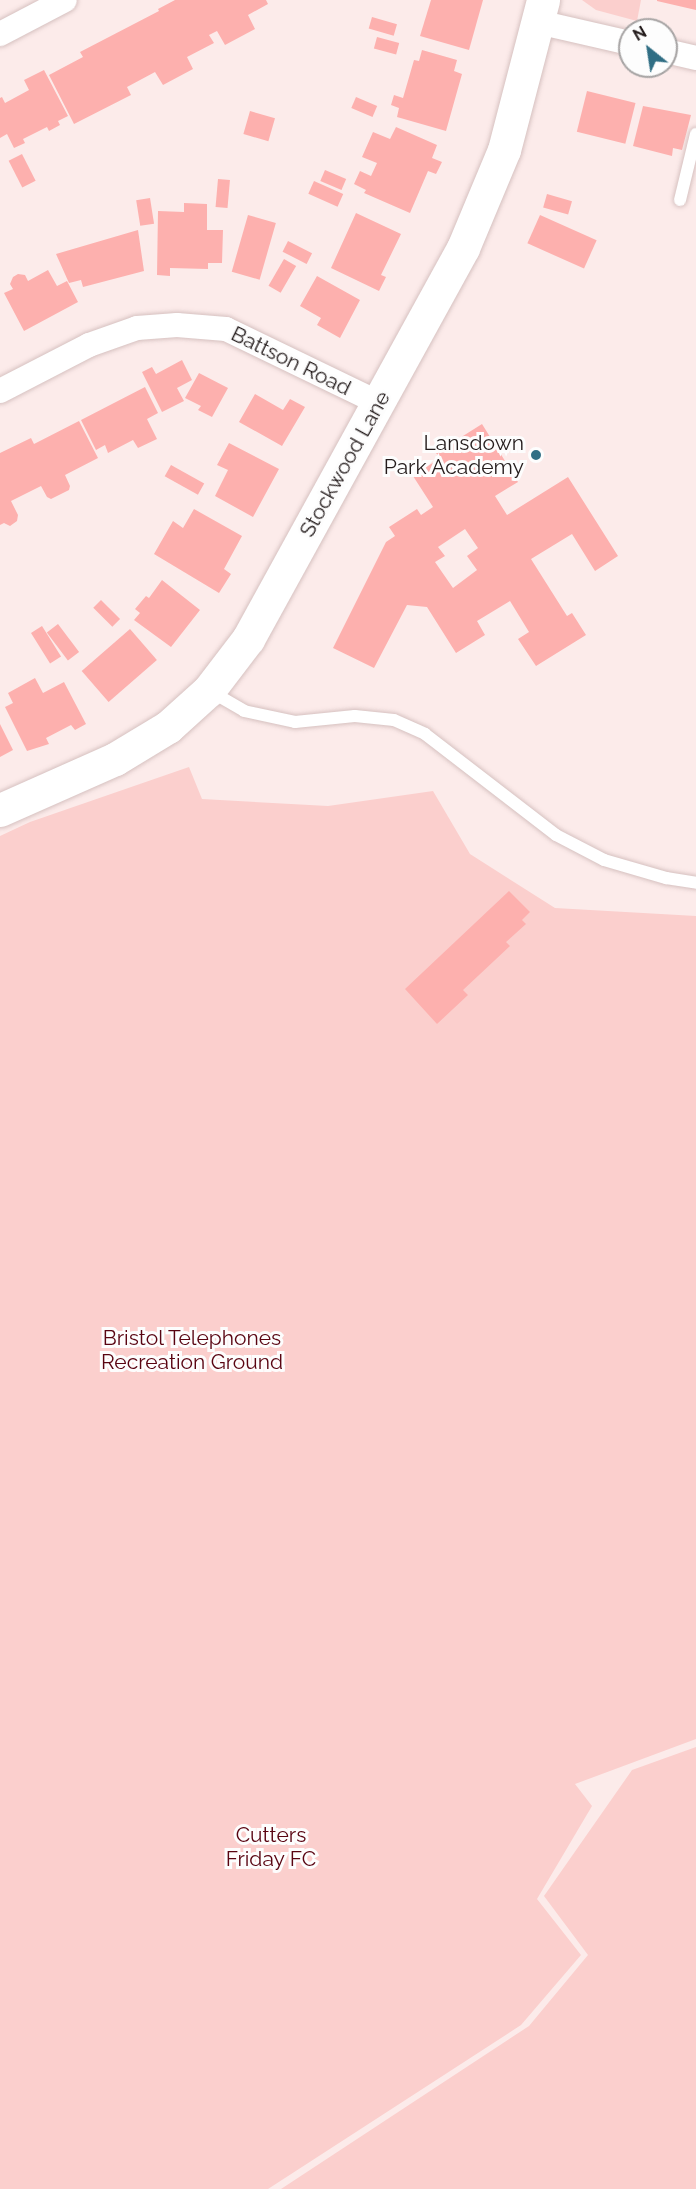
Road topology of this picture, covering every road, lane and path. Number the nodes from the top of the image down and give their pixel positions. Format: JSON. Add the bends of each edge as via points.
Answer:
{"nodes":[{"id":1,"x":65,"y":0,"type":"edge"},
{"id":2,"x":541,"y":11,"type":"edge"},
{"id":3,"x":0,"y":34,"type":"edge"},
{"id":4,"x":618,"y":39,"type":"edge"},
{"id":5,"x":678,"y":54,"type":"edge"},
{"id":6,"x":696,"y":58,"type":"edge"},
{"id":7,"x":696,"y":134,"type":"edge"},
{"id":8,"x":680,"y":200,"type":"dead end"},
{"id":9,"x":0,"y":392,"type":"edge"},
{"id":10,"x":379,"y":403,"type":"junction"},
{"id":11,"x":209,"y":690,"type":"junction"},
{"id":12,"x":0,"y":810,"type":"edge"},
{"id":13,"x":696,"y":883,"type":"edge"}],
"edges":[{"from":1,"to":3,"type":"street"},
{"from":2,"to":4,"type":"street"},
{"from":2,"to":10,"type":"street","name":"Stockwood Lane","via":[[504,150],[463,248]]},
{"from":5,"to":6,"type":"street"},
{"from":7,"to":8,"type":"lane"},
{"from":9,"to":10,"type":"street","name":"Battson Road","via":[[89,345],[137,328],[177,325],[226,329]]},
{"from":10,"to":11,"type":"street","name":"Stockwood Lane","via":[[248,639]]},
{"from":11,"to":12,"type":"street","name":"Stockwood Lane","via":[[168,727],[115,759]]},
{"from":11,"to":13,"type":"lane","via":[[244,711],[295,722],[355,716],[394,720],[425,734],[556,835],[604,860]]}]}
